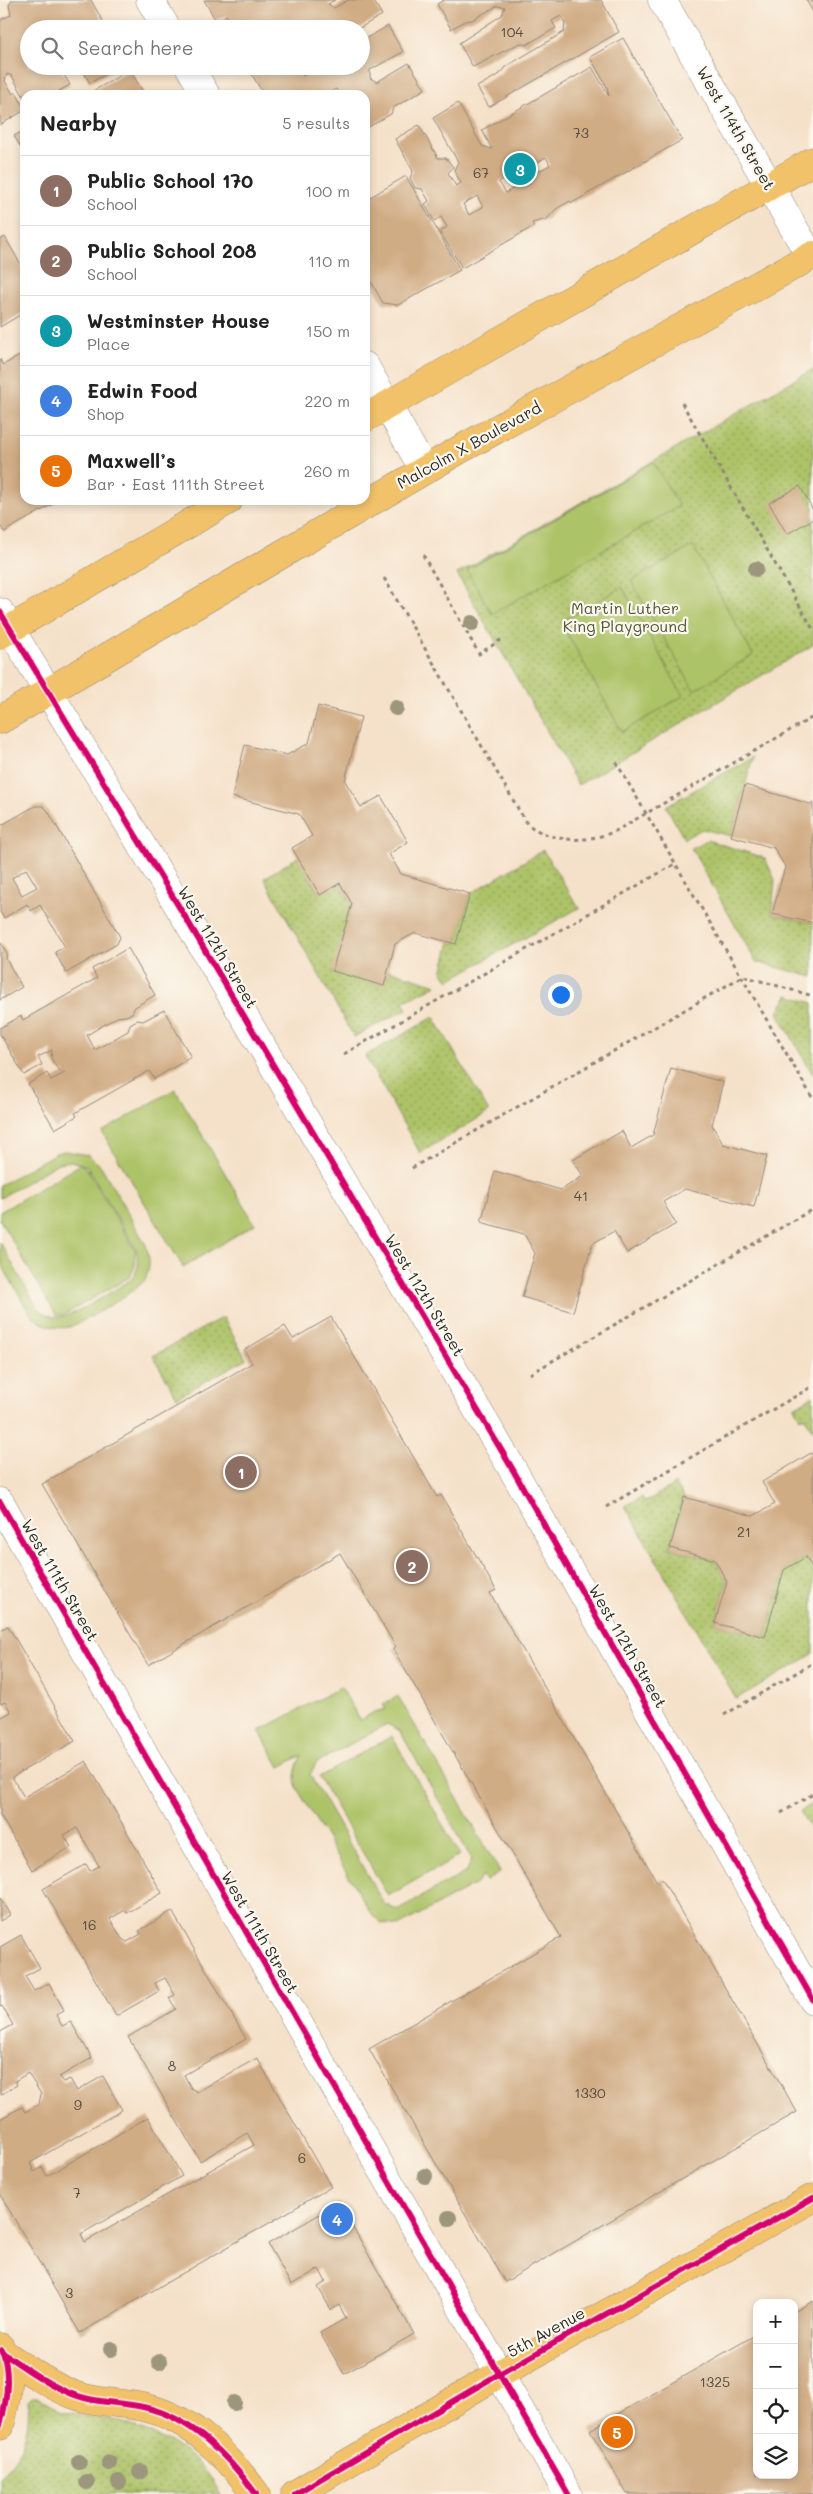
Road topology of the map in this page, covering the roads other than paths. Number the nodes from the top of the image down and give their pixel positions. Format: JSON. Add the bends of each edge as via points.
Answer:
{"nodes":[{"id":1,"x":150,"y":0,"type":"edge"},
{"id":2,"x":662,"y":0,"type":"edge"},
{"id":3,"x":162,"y":20,"type":"edge"},
{"id":4,"x":194,"y":75,"type":"edge"},
{"id":5,"x":203,"y":90,"type":"edge"},
{"id":6,"x":813,"y":161,"type":"edge"},
{"id":7,"x":769,"y":186,"type":"junction"},
{"id":8,"x":812,"y":255,"type":"edge"},
{"id":9,"x":370,"y":387,"type":"edge"},
{"id":10,"x":376,"y":412,"type":"edge"},
{"id":11,"x":424,"y":470,"type":"junction"},
{"id":12,"x":370,"y":502,"type":"edge"},
{"id":13,"x":220,"y":505,"type":"edge"},
{"id":14,"x":365,"y":505,"type":"edge"},
{"id":15,"x":3,"y":626,"type":"edge"},
{"id":16,"x":47,"y":692,"type":"junction"},
{"id":17,"x":0,"y":720,"type":"edge"},
{"id":18,"x":0,"y":1502,"type":"edge"},
{"id":19,"x":813,"y":2000,"type":"edge"},
{"id":20,"x":813,"y":2198,"type":"edge"},
{"id":21,"x":1,"y":2350,"type":"edge"},
{"id":22,"x":499,"y":2374,"type":"junction"},
{"id":23,"x":0,"y":2426,"type":"edge"},
{"id":24,"x":256,"y":2494,"type":"edge"},
{"id":25,"x":296,"y":2494,"type":"edge"},
{"id":26,"x":568,"y":2494,"type":"edge"}],
"edges":[{"from":1,"to":3,"type":"street"},
{"from":2,"to":7,"type":"street","name":"West 114th Street"},
{"from":4,"to":5,"type":"street"},
{"from":6,"to":7,"type":"main road"},
{"from":7,"to":8,"type":"street","name":"West 114th Street"},
{"from":7,"to":10,"type":"main road"},
{"from":8,"to":11,"type":"main road","name":"Malcolm X Boulevard"},
{"from":9,"to":10,"type":"street"},
{"from":10,"to":11,"type":"street"},
{"from":11,"to":12,"type":"main road","name":"Malcolm X Boulevard"},
{"from":13,"to":15,"type":"main road"},
{"from":14,"to":16,"type":"main road","name":"Malcolm X Boulevard"},
{"from":15,"to":16,"type":"street","name":"West 112th Street"},
{"from":16,"to":17,"type":"main road","name":"Malcolm X Boulevard"},
{"from":16,"to":19,"type":"street","name":"West 112th Street","via":[[187,920],[513,1470]]},
{"from":18,"to":22,"type":"street","name":"West 111th Street"},
{"from":20,"to":22,"type":"main road","name":"5th Avenue"},
{"from":21,"to":23,"type":"main road","via":[[8,2378]]},
{"from":21,"to":24,"type":"main road","via":[[51,2384],[72,2394],[88,2400],[146,2407],[185,2424],[234,2466]]},
{"from":22,"to":25,"type":"main road","name":"5th Avenue"},
{"from":22,"to":26,"type":"street","name":"West 111th Street"}]}
